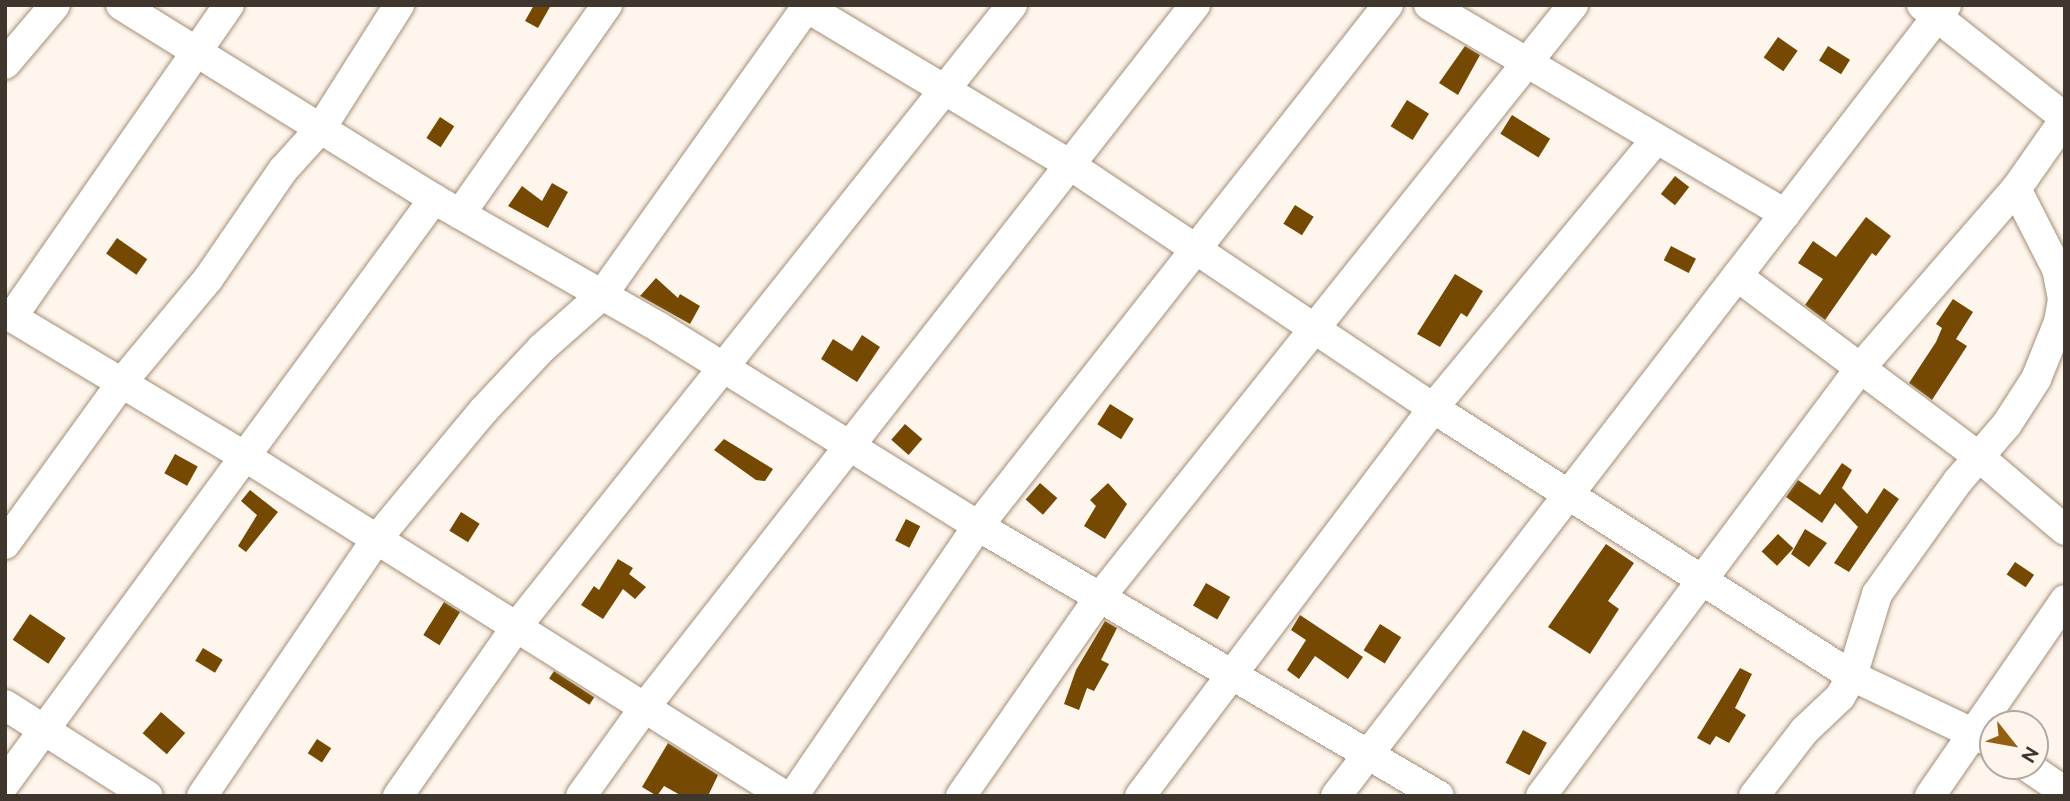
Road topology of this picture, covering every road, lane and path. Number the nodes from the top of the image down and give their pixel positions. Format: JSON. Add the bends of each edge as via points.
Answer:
{"nodes":[{"id":1,"x":55,"y":5,"type":"edge"},
{"id":2,"x":121,"y":5,"type":"edge"},
{"id":3,"x":229,"y":5,"type":"edge"},
{"id":4,"x":399,"y":5,"type":"edge"},
{"id":5,"x":607,"y":5,"type":"edge"},
{"id":6,"x":1012,"y":5,"type":"edge"},
{"id":7,"x":1195,"y":5,"type":"edge"},
{"id":8,"x":1388,"y":5,"type":"edge"},
{"id":9,"x":1429,"y":5,"type":"edge"},
{"id":10,"x":1573,"y":5,"type":"edge"},
{"id":11,"x":806,"y":6,"type":"edge"},
{"id":12,"x":1935,"y":9,"type":"edge"},
{"id":13,"x":198,"y":53,"type":"junction"},
{"id":14,"x":1525,"y":63,"type":"junction"},
{"id":15,"x":5,"y":64,"type":"edge"},
{"id":16,"x":947,"y":91,"type":"junction"},
{"id":17,"x":2065,"y":118,"type":"edge"},
{"id":18,"x":321,"y":128,"type":"junction"},
{"id":19,"x":1656,"y":139,"type":"junction"},
{"id":20,"x":1070,"y":164,"type":"junction"},
{"id":21,"x":2016,"y":189,"type":"junction"},
{"id":22,"x":447,"y":207,"type":"junction"},
{"id":23,"x":1785,"y":214,"type":"junction"},
{"id":24,"x":1194,"y":246,"type":"junction"},
{"id":25,"x":1737,"y":276,"type":"junction"},
{"id":26,"x":602,"y":295,"type":"junction"},
{"id":27,"x":9,"y":315,"type":"edge"},
{"id":28,"x":1311,"y":328,"type":"junction"},
{"id":29,"x":1861,"y":367,"type":"junction"},
{"id":30,"x":726,"y":369,"type":"junction"},
{"id":31,"x":123,"y":381,"type":"junction"},
{"id":32,"x":1433,"y":408,"type":"junction"},
{"id":33,"x":849,"y":446,"type":"junction"},
{"id":34,"x":1978,"y":456,"type":"junction"},
{"id":35,"x":246,"y":457,"type":"junction"},
{"id":36,"x":1569,"y":492,"type":"junction"},
{"id":37,"x":978,"y":526,"type":"junction"},
{"id":38,"x":2065,"y":530,"type":"edge"},
{"id":39,"x":375,"y":541,"type":"junction"},
{"id":40,"x":5,"y":544,"type":"edge"},
{"id":41,"x":1701,"y":579,"type":"junction"},
{"id":42,"x":1100,"y":597,"type":"junction"},
{"id":43,"x":2065,"y":600,"type":"edge"},
{"id":44,"x":517,"y":626,"type":"junction"},
{"id":45,"x":1231,"y":674,"type":"junction"},
{"id":46,"x":1852,"y":676,"type":"junction"},
{"id":47,"x":5,"y":705,"type":"edge"},
{"id":48,"x":645,"y":707,"type":"junction"},
{"id":49,"x":2000,"y":710,"type":"edge"},
{"id":50,"x":47,"y":732,"type":"junction"},
{"id":51,"x":1979,"y":735,"type":"edge"},
{"id":52,"x":1979,"y":742,"type":"edge"},
{"id":53,"x":1368,"y":754,"type":"junction"},
{"id":54,"x":2047,"y":780,"type":"edge"},
{"id":55,"x":5,"y":783,"type":"edge"},
{"id":56,"x":2065,"y":792,"type":"edge"},
{"id":57,"x":148,"y":796,"type":"edge"},
{"id":58,"x":202,"y":796,"type":"edge"},
{"id":59,"x":398,"y":796,"type":"edge"},
{"id":60,"x":581,"y":796,"type":"edge"},
{"id":61,"x":785,"y":796,"type":"edge"},
{"id":62,"x":793,"y":796,"type":"edge"},
{"id":63,"x":961,"y":796,"type":"edge"},
{"id":64,"x":1140,"y":796,"type":"edge"},
{"id":65,"x":1336,"y":796,"type":"edge"},
{"id":66,"x":1439,"y":796,"type":"edge"},
{"id":67,"x":1541,"y":796,"type":"edge"},
{"id":68,"x":1754,"y":796,"type":"edge"},
{"id":69,"x":1930,"y":796,"type":"edge"}],
"edges":[{"from":1,"to":15,"type":"street"},
{"from":2,"to":13,"type":"street"},
{"from":3,"to":13,"type":"street"},
{"from":4,"to":18,"type":"street"},
{"from":5,"to":22,"type":"street"},
{"from":6,"to":16,"type":"street"},
{"from":7,"to":20,"type":"street"},
{"from":8,"to":24,"type":"street"},
{"from":9,"to":14,"type":"street"},
{"from":10,"to":14,"type":"street"},
{"from":11,"to":16,"type":"street"},
{"from":11,"to":26,"type":"street"},
{"from":12,"to":17,"type":"street"},
{"from":12,"to":23,"type":"street"},
{"from":13,"to":18,"type":"street"},
{"from":13,"to":27,"type":"street"},
{"from":14,"to":19,"type":"street"},
{"from":14,"to":28,"type":"street"},
{"from":16,"to":20,"type":"street"},
{"from":16,"to":30,"type":"street"},
{"from":17,"to":21,"type":"street"},
{"from":18,"to":22,"type":"street"},
{"from":18,"to":31,"type":"street","via":[[303,143],[208,279]]},
{"from":19,"to":23,"type":"street"},
{"from":19,"to":32,"type":"street"},
{"from":20,"to":24,"type":"street"},
{"from":20,"to":33,"type":"street"},
{"from":21,"to":29,"type":"street"},
{"from":21,"to":34,"type":"street","via":[[2057,269],[2063,299],[2059,322],[2036,379],[2007,424]]},
{"from":22,"to":26,"type":"street"},
{"from":22,"to":35,"type":"street"},
{"from":23,"to":25,"type":"street"},
{"from":24,"to":28,"type":"street"},
{"from":24,"to":37,"type":"street"},
{"from":25,"to":29,"type":"street"},
{"from":25,"to":36,"type":"street"},
{"from":26,"to":30,"type":"street"},
{"from":26,"to":39,"type":"street","via":[[542,348],[483,411]]},
{"from":27,"to":31,"type":"street"},
{"from":28,"to":32,"type":"street"},
{"from":28,"to":42,"type":"street"},
{"from":29,"to":34,"type":"street"},
{"from":29,"to":41,"type":"street"},
{"from":30,"to":33,"type":"street"},
{"from":30,"to":44,"type":"street"},
{"from":31,"to":35,"type":"street"},
{"from":31,"to":40,"type":"street"},
{"from":32,"to":36,"type":"street"},
{"from":32,"to":45,"type":"street"},
{"from":33,"to":37,"type":"street"},
{"from":33,"to":48,"type":"street"},
{"from":34,"to":38,"type":"street"},
{"from":34,"to":46,"type":"street","via":[[1877,594]]},
{"from":35,"to":39,"type":"street"},
{"from":35,"to":50,"type":"street"},
{"from":36,"to":41,"type":"street"},
{"from":36,"to":53,"type":"street"},
{"from":37,"to":42,"type":"street"},
{"from":37,"to":62,"type":"street"},
{"from":39,"to":44,"type":"street"},
{"from":39,"to":58,"type":"street"},
{"from":41,"to":46,"type":"street"},
{"from":41,"to":67,"type":"street"},
{"from":42,"to":45,"type":"street"},
{"from":42,"to":63,"type":"street"},
{"from":43,"to":49,"type":"street"},
{"from":44,"to":48,"type":"street"},
{"from":44,"to":59,"type":"street"},
{"from":45,"to":53,"type":"street"},
{"from":45,"to":64,"type":"street"},
{"from":46,"to":51,"type":"street"},
{"from":46,"to":68,"type":"street","via":[[1840,697],[1804,730]]},
{"from":47,"to":50,"type":"street"},
{"from":48,"to":60,"type":"street"},
{"from":48,"to":61,"type":"street"},
{"from":50,"to":55,"type":"street"},
{"from":50,"to":57,"type":"street"},
{"from":52,"to":69,"type":"street"},
{"from":53,"to":65,"type":"street"},
{"from":53,"to":66,"type":"street"},
{"from":54,"to":56,"type":"street"}]}
